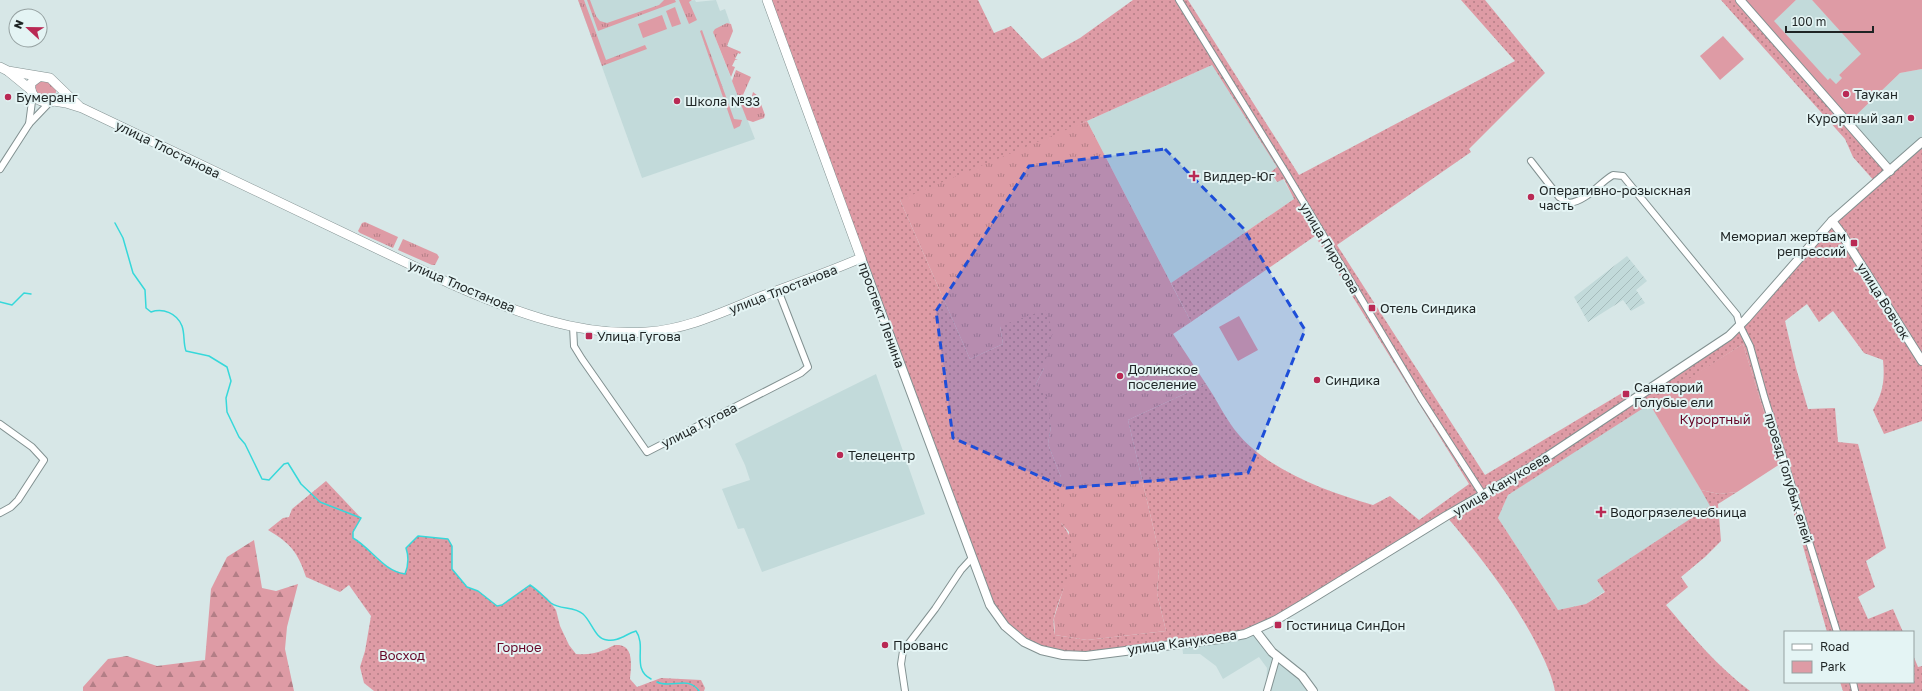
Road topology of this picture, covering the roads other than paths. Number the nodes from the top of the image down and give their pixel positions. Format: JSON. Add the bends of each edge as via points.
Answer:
{"nodes":[{"id":1,"x":767,"y":0,"type":"edge"},
{"id":2,"x":1179,"y":0,"type":"edge"},
{"id":3,"x":1740,"y":0,"type":"edge"},
{"id":4,"x":4,"y":69,"type":"edge"},
{"id":5,"x":39,"y":77,"type":"junction"},
{"id":6,"x":60,"y":88,"type":"junction"},
{"id":7,"x":32,"y":92,"type":"junction"},
{"id":8,"x":52,"y":102,"type":"junction"},
{"id":9,"x":82,"y":108,"type":"junction"},
{"id":10,"x":30,"y":124,"type":"junction"},
{"id":11,"x":1922,"y":142,"type":"edge"},
{"id":12,"x":1530,"y":161,"type":"dead end"},
{"id":13,"x":0,"y":169,"type":"edge"},
{"id":14,"x":1890,"y":171,"type":"junction"},
{"id":15,"x":1832,"y":222,"type":"junction"},
{"id":16,"x":861,"y":258,"type":"junction"},
{"id":17,"x":778,"y":290,"type":"junction"},
{"id":18,"x":573,"y":326,"type":"junction"},
{"id":19,"x":1740,"y":326,"type":"junction"},
{"id":20,"x":1922,"y":361,"type":"edge"},
{"id":21,"x":0,"y":424,"type":"edge"},
{"id":22,"x":1483,"y":495,"type":"junction"},
{"id":23,"x":0,"y":513,"type":"edge"},
{"id":24,"x":972,"y":558,"type":"junction"},
{"id":25,"x":1005,"y":626,"type":"joint"},
{"id":26,"x":1255,"y":630,"type":"junction"},
{"id":27,"x":1837,"y":631,"type":"edge"},
{"id":28,"x":1277,"y":656,"type":"junction"},
{"id":29,"x":906,"y":691,"type":"edge"},
{"id":30,"x":1267,"y":691,"type":"edge"},
{"id":31,"x":1313,"y":691,"type":"edge"}],
"edges":[{"from":1,"to":16,"type":"main road","name":"проспект Ленина"},
{"from":2,"to":22,"type":"street","name":"улица Пирогова","via":[[1421,399]]},
{"from":3,"to":14,"type":"street"},
{"from":4,"to":5,"type":"main road"},
{"from":4,"to":7,"type":"main road"},
{"from":5,"to":6,"type":"main road","via":[[50,78]]},
{"from":5,"to":7,"type":"main road","via":[[31,83]]},
{"from":6,"to":8,"type":"main road","via":[[60,97]]},
{"from":6,"to":9,"type":"main road"},
{"from":7,"to":8,"type":"main road","via":[[42,102]]},
{"from":7,"to":10,"type":"street"},
{"from":8,"to":9,"type":"main road"},
{"from":8,"to":10,"type":"street"},
{"from":9,"to":18,"type":"main road","name":"улица Тлостанова","via":[[451,284],[497,304]]},
{"from":10,"to":13,"type":"street"},
{"from":11,"to":14,"type":"street","name":"улица Канукоева"},
{"from":12,"to":19,"type":"street","name":"проезд Голубых елей","via":[[1559,197],[1569,203],[1594,190],[1613,175],[1623,176],[1732,308]]},
{"from":14,"to":15,"type":"street","name":"улица Канукоева"},
{"from":15,"to":19,"type":"street","name":"улица Канукоева"},
{"from":15,"to":20,"type":"street","name":"улица Вовчок"},
{"from":16,"to":17,"type":"main road","name":"улица Тлостанова"},
{"from":16,"to":24,"type":"street","name":"проспект Ленина"},
{"from":17,"to":18,"type":"main road","name":"улица Тлостанова","via":[[725,311],[659,331],[612,332]]},
{"from":17,"to":18,"type":"street","name":"улица Гугова","via":[[808,367],[801,373],[647,452],[582,360],[574,346]]},
{"from":19,"to":22,"type":"street","name":"улица Канукоева","via":[[1714,348],[1533,466]]},
{"from":19,"to":27,"type":"street","name":"проезд Голубых елей","via":[[1750,346]]},
{"from":21,"to":23,"type":"street","via":[[32,447],[44,460],[18,500]]},
{"from":22,"to":26,"type":"street","name":"улица Канукоева","via":[[1308,602]]},
{"from":24,"to":25,"type":"street","name":"проспект Ленина","via":[[990,605]]},
{"from":24,"to":29,"type":"street","via":[[903,651],[901,664]]},
{"from":25,"to":26,"type":"street","name":"улица Канукоева","via":[[1035,648],[1073,656],[1219,639]]},
{"from":26,"to":28,"type":"street"},
{"from":28,"to":30,"type":"street"},
{"from":28,"to":31,"type":"street","via":[[1302,676]]}]}
